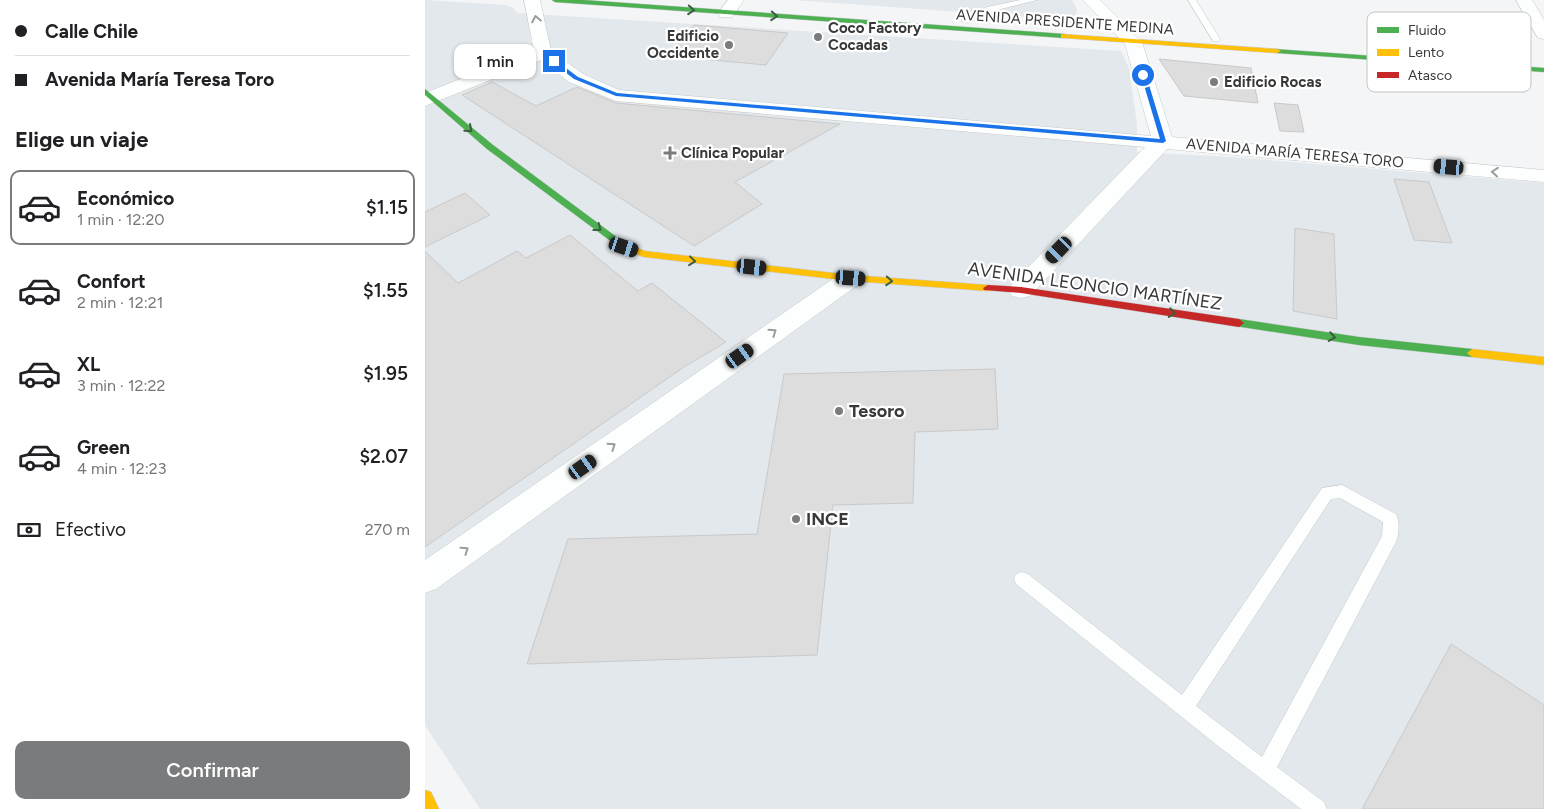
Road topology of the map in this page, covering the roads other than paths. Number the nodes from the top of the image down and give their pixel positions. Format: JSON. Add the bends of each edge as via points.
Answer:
{"nodes":[{"id":1,"x":532,"y":0,"type":"edge"},
{"id":2,"x":555,"y":0,"type":"edge"},
{"id":3,"x":690,"y":0,"type":"edge"},
{"id":4,"x":1033,"y":0,"type":"edge"},
{"id":5,"x":1091,"y":0,"type":"edge"},
{"id":6,"x":1191,"y":0,"type":"edge"},
{"id":7,"x":1524,"y":0,"type":"edge"},
{"id":8,"x":732,"y":5,"type":"edge"},
{"id":9,"x":965,"y":21,"type":"junction"},
{"id":10,"x":1544,"y":34,"type":"edge"},
{"id":11,"x":1129,"y":37,"type":"junction"},
{"id":12,"x":1216,"y":39,"type":"junction"},
{"id":13,"x":1367,"y":49,"type":"edge"},
{"id":14,"x":543,"y":53,"type":"junction"},
{"id":15,"x":1367,"y":56,"type":"edge"},
{"id":16,"x":1531,"y":59,"type":"edge"},
{"id":17,"x":1544,"y":60,"type":"edge"},
{"id":18,"x":1531,"y":69,"type":"edge"},
{"id":19,"x":1544,"y":70,"type":"edge"},
{"id":20,"x":427,"y":96,"type":"edge"},
{"id":21,"x":1163,"y":141,"type":"junction"},
{"id":22,"x":1544,"y":176,"type":"edge"},
{"id":23,"x":851,"y":278,"type":"junction"},
{"id":24,"x":1021,"y":290,"type":"junction"},
{"id":25,"x":1544,"y":361,"type":"edge"},
{"id":26,"x":425,"y":578,"type":"edge"},
{"id":27,"x":1023,"y":579,"type":"dead end"},
{"id":28,"x":1184,"y":708,"type":"junction"},
{"id":29,"x":1265,"y":770,"type":"junction"},
{"id":30,"x":425,"y":798,"type":"edge"},
{"id":31,"x":431,"y":809,"type":"edge"},
{"id":32,"x":1317,"y":809,"type":"edge"}],
"edges":[{"from":14,"to":1,"type":"street","one_way":true},
{"from":2,"to":8,"type":"street","name":"AVENIDA PRESIDENTE MEDINA","one_way":true},
{"from":3,"to":8,"type":"street","name":"AVENIDA PRESIDENTE MEDINA"},
{"from":4,"to":9,"type":"lane","via":[[990,9]]},
{"from":5,"to":11,"type":"street"},
{"from":6,"to":12,"type":"lane"},
{"from":7,"to":10,"type":"street"},
{"from":8,"to":9,"type":"street","name":"AVENIDA PRESIDENTE MEDINA"},
{"from":8,"to":11,"type":"street","name":"AVENIDA PRESIDENTE MEDINA","one_way":true},
{"from":9,"to":11,"type":"street","name":"AVENIDA PRESIDENTE MEDINA"},
{"from":11,"to":12,"type":"street","name":"AVENIDA PRESIDENTE MEDINA"},
{"from":11,"to":15,"type":"street","name":"AVENIDA PRESIDENTE MEDINA"},
{"from":11,"to":21,"type":"street"},
{"from":12,"to":13,"type":"street","name":"AVENIDA PRESIDENTE MEDINA"},
{"from":14,"to":20,"type":"street"},
{"from":14,"to":21,"type":"street","name":"AVENIDA MARÍA TERESA TORO","via":[[576,78],[616,95]]},
{"from":16,"to":17,"type":"street","name":"AVENIDA PRESIDENTE MEDINA"},
{"from":18,"to":19,"type":"street","name":"AVENIDA PRESIDENTE MEDINA"},
{"from":20,"to":23,"type":"street","name":"AVENIDA LEONCIO MARTÍNEZ","one_way":true,"via":[[624,247],[644,254]]},
{"from":22,"to":21,"type":"street","name":"AVENIDA MARÍA TERESA TORO","one_way":true},
{"from":21,"to":24,"type":"street"},
{"from":23,"to":24,"type":"street","name":"AVENIDA LEONCIO MARTÍNEZ","one_way":true},
{"from":26,"to":23,"type":"street","one_way":true},
{"from":24,"to":25,"type":"street","name":"AVENIDA LEONCIO MARTÍNEZ","one_way":true,"via":[[1359,341]]},
{"from":27,"to":28,"type":"lane"},
{"from":28,"to":29,"type":"lane"},
{"from":28,"to":29,"type":"lane","via":[[1327,493],[1342,491],[1391,519],[1390,537]]},
{"from":29,"to":32,"type":"lane"},
{"from":30,"to":31,"type":"street"}]}
